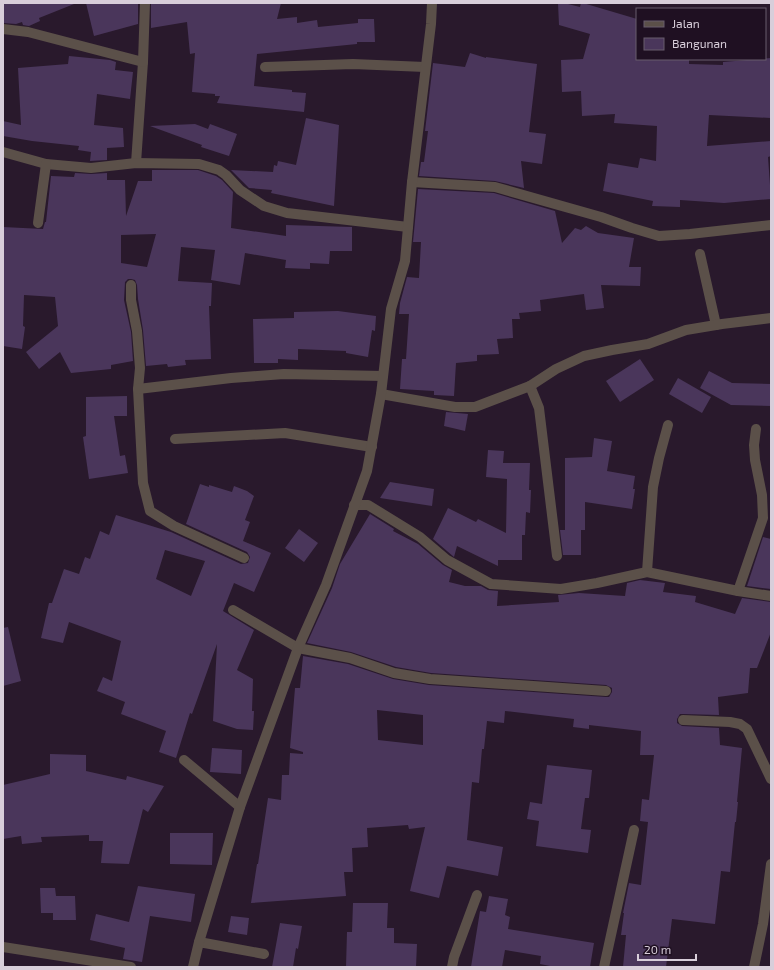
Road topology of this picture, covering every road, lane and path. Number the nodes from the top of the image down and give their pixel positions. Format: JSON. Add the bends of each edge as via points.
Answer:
{"nodes":[{"id":1,"x":145,"y":3,"type":"edge"},
{"id":2,"x":432,"y":3,"type":"edge"},
{"id":3,"x":3,"y":29,"type":"edge"},
{"id":4,"x":143,"y":62,"type":"junction"},
{"id":5,"x":265,"y":67,"type":"dead end"},
{"id":6,"x":426,"y":67,"type":"junction"},
{"id":7,"x":3,"y":152,"type":"edge"},
{"id":8,"x":136,"y":163,"type":"junction"},
{"id":9,"x":46,"y":164,"type":"junction"},
{"id":10,"x":412,"y":182,"type":"junction"},
{"id":11,"x":38,"y":223,"type":"dead end"},
{"id":12,"x":771,"y":225,"type":"edge"},
{"id":13,"x":408,"y":227,"type":"junction"},
{"id":14,"x":700,"y":254,"type":"dead end"},
{"id":15,"x":131,"y":285,"type":"dead end"},
{"id":16,"x":771,"y":318,"type":"edge"},
{"id":17,"x":716,"y":325,"type":"junction"},
{"id":18,"x":383,"y":376,"type":"junction"},
{"id":19,"x":530,"y":386,"type":"junction"},
{"id":20,"x":138,"y":389,"type":"junction"},
{"id":21,"x":381,"y":394,"type":"junction"},
{"id":22,"x":668,"y":425,"type":"dead end"},
{"id":23,"x":756,"y":429,"type":"dead end"},
{"id":24,"x":175,"y":439,"type":"dead end"},
{"id":25,"x":372,"y":447,"type":"junction"},
{"id":26,"x":354,"y":505,"type":"junction"},
{"id":27,"x":557,"y":556,"type":"dead end"},
{"id":28,"x":244,"y":558,"type":"dead end"},
{"id":29,"x":647,"y":572,"type":"junction"},
{"id":30,"x":738,"y":591,"type":"junction"},
{"id":31,"x":771,"y":596,"type":"edge"},
{"id":32,"x":233,"y":610,"type":"dead end"},
{"id":33,"x":298,"y":648,"type":"junction"},
{"id":34,"x":606,"y":691,"type":"dead end"},
{"id":35,"x":683,"y":720,"type":"dead end"},
{"id":36,"x":184,"y":760,"type":"dead end"},
{"id":37,"x":771,"y":779,"type":"edge"},
{"id":38,"x":240,"y":807,"type":"junction"},
{"id":39,"x":634,"y":830,"type":"dead end"},
{"id":40,"x":771,"y":864,"type":"edge"},
{"id":41,"x":477,"y":895,"type":"dead end"},
{"id":42,"x":199,"y":942,"type":"junction"},
{"id":43,"x":3,"y":947,"type":"edge"},
{"id":44,"x":264,"y":954,"type":"dead end"},
{"id":45,"x":132,"y":967,"type":"edge"},
{"id":46,"x":193,"y":967,"type":"edge"},
{"id":47,"x":452,"y":967,"type":"edge"},
{"id":48,"x":604,"y":967,"type":"edge"},
{"id":49,"x":754,"y":967,"type":"edge"}],
"edges":[{"from":1,"to":4,"type":"street"},
{"from":2,"to":6,"type":"street"},
{"from":3,"to":4,"type":"street","via":[[28,32]]},
{"from":4,"to":8,"type":"street"},
{"from":5,"to":6,"type":"street","via":[[353,64]]},
{"from":6,"to":10,"type":"street"},
{"from":7,"to":9,"type":"street"},
{"from":8,"to":9,"type":"street","via":[[91,168]]},
{"from":8,"to":13,"type":"street","via":[[199,164],[219,170],[240,190],[264,206],[286,213]]},
{"from":9,"to":11,"type":"street"},
{"from":10,"to":12,"type":"street","via":[[495,187],[659,236]]},
{"from":10,"to":13,"type":"street"},
{"from":13,"to":18,"type":"street","via":[[405,261],[391,309]]},
{"from":14,"to":17,"type":"street"},
{"from":15,"to":20,"type":"street","via":[[140,368]]},
{"from":16,"to":17,"type":"street"},
{"from":17,"to":19,"type":"street","via":[[686,330],[648,344],[584,356],[556,369]]},
{"from":18,"to":20,"type":"street","via":[[284,374]]},
{"from":18,"to":21,"type":"street"},
{"from":19,"to":21,"type":"street","via":[[475,407],[455,407]]},
{"from":19,"to":27,"type":"street","via":[[539,408]]},
{"from":20,"to":28,"type":"street","via":[[143,483],[150,511],[174,526]]},
{"from":21,"to":25,"type":"street"},
{"from":22,"to":29,"type":"street","via":[[653,487]]},
{"from":23,"to":30,"type":"street","via":[[755,460],[762,495],[763,518]]},
{"from":24,"to":25,"type":"street","via":[[285,433]]},
{"from":25,"to":26,"type":"street","via":[[367,471]]},
{"from":26,"to":29,"type":"street","via":[[368,505],[420,537],[447,560],[490,584],[561,589]]},
{"from":26,"to":33,"type":"street","via":[[326,585]]},
{"from":29,"to":30,"type":"street"},
{"from":30,"to":31,"type":"street"},
{"from":32,"to":33,"type":"street"},
{"from":33,"to":34,"type":"street","via":[[350,658],[411,677]]},
{"from":33,"to":38,"type":"street"},
{"from":35,"to":37,"type":"street","via":[[740,724],[747,729]]},
{"from":36,"to":38,"type":"street"},
{"from":38,"to":42,"type":"street"},
{"from":39,"to":48,"type":"street"},
{"from":40,"to":49,"type":"street"},
{"from":41,"to":47,"type":"street"},
{"from":42,"to":44,"type":"street"},
{"from":42,"to":46,"type":"street"},
{"from":43,"to":45,"type":"street"}]}
